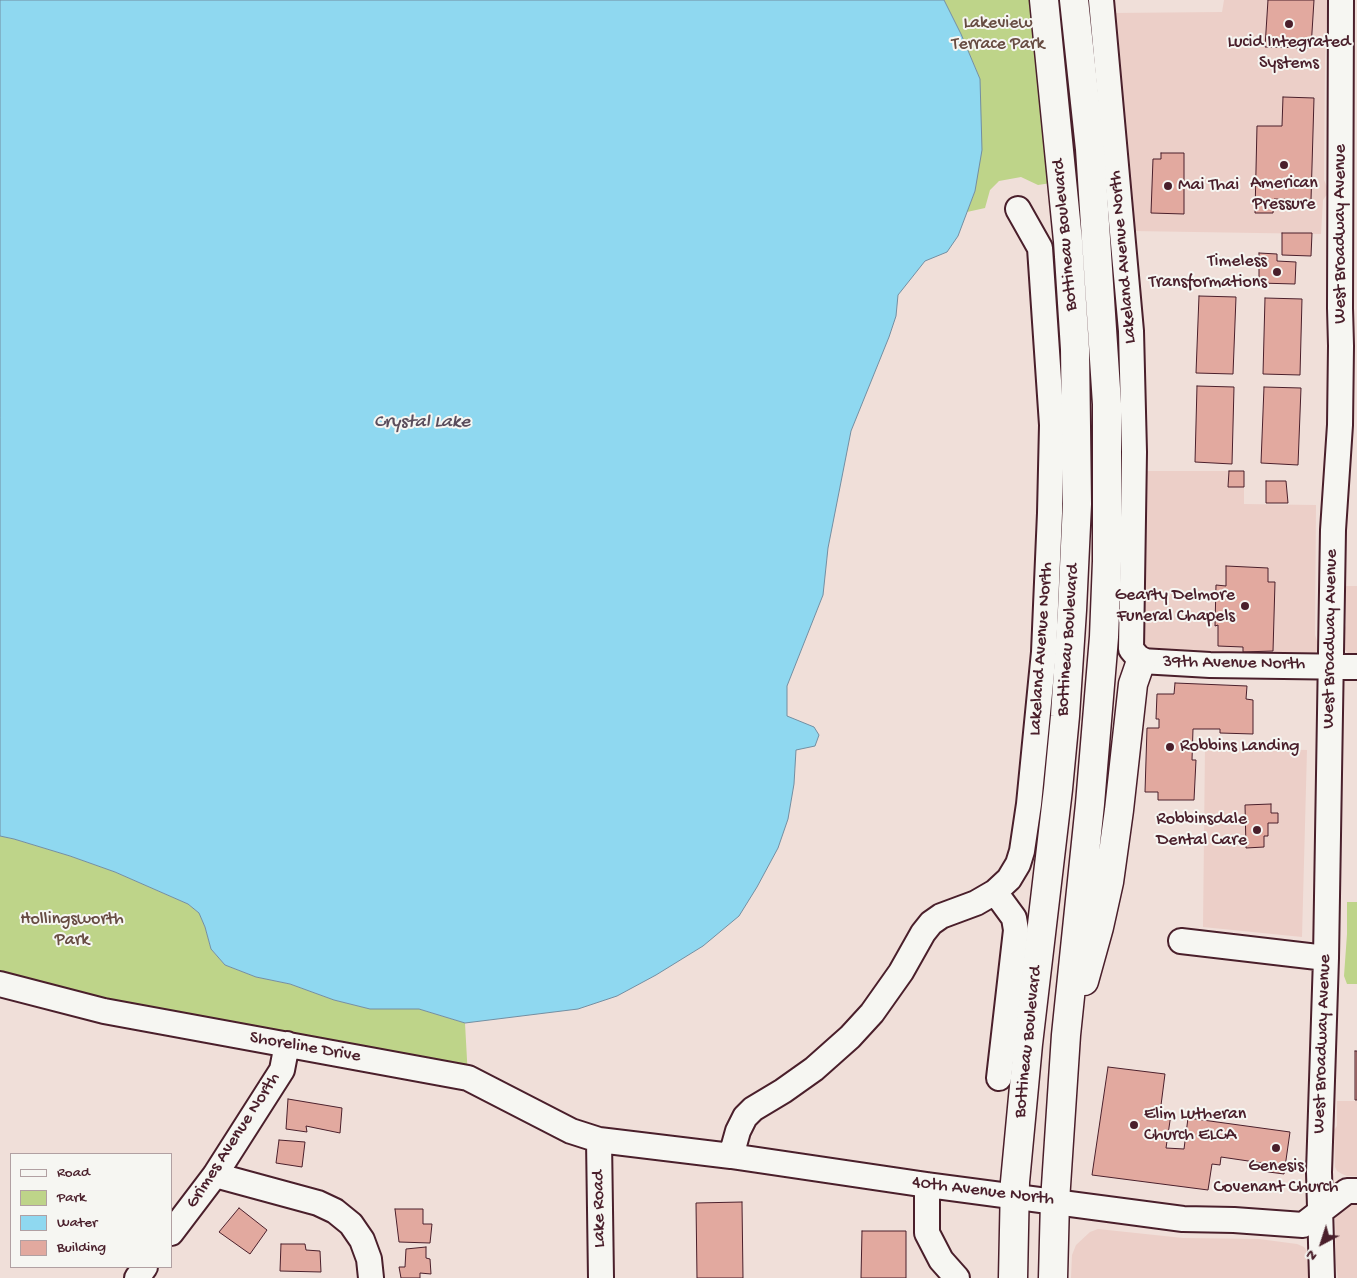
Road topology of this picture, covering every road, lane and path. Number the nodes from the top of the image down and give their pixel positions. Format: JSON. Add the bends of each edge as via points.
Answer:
{"nodes":[{"id":1,"x":1044,"y":0,"type":"edge"},
{"id":2,"x":1074,"y":0,"type":"edge"},
{"id":3,"x":1101,"y":0,"type":"edge"},
{"id":4,"x":1341,"y":0,"type":"edge"},
{"id":5,"x":1018,"y":209,"type":"dead end"},
{"id":6,"x":1141,"y":661,"type":"junction"},
{"id":7,"x":1330,"y":666,"type":"junction"},
{"id":8,"x":1357,"y":667,"type":"edge"},
{"id":9,"x":995,"y":892,"type":"junction"},
{"id":10,"x":1181,"y":941,"type":"dead end"},
{"id":11,"x":1326,"y":958,"type":"junction"},
{"id":12,"x":0,"y":984,"type":"edge"},
{"id":13,"x":1066,"y":1035,"type":"junction"},
{"id":14,"x":286,"y":1044,"type":"junction"},
{"id":15,"x":999,"y":1078,"type":"dead end"},
{"id":16,"x":599,"y":1140,"type":"junction"},
{"id":17,"x":731,"y":1156,"type":"junction"},
{"id":18,"x":215,"y":1176,"type":"junction"},
{"id":19,"x":927,"y":1185,"type":"junction"},
{"id":20,"x":1357,"y":1191,"type":"edge"},
{"id":21,"x":1014,"y":1196,"type":"junction"},
{"id":22,"x":1055,"y":1201,"type":"junction"},
{"id":23,"x":1319,"y":1213,"type":"junction"},
{"id":24,"x":172,"y":1232,"type":"edge"},
{"id":25,"x":371,"y":1278,"type":"edge"},
{"id":26,"x":601,"y":1278,"type":"edge"},
{"id":27,"x":957,"y":1278,"type":"edge"},
{"id":28,"x":1013,"y":1278,"type":"edge"},
{"id":29,"x":1052,"y":1278,"type":"edge"},
{"id":30,"x":1322,"y":1278,"type":"edge"}],
"edges":[{"from":1,"to":21,"type":"main road","name":"Bottineau Boulevard","via":[[1068,241],[1075,349],[1077,504],[1065,716]]},
{"from":2,"to":13,"type":"main road","name":"Bottineau Boulevard","via":[[1090,149],[1101,305],[1107,404],[1107,533],[1104,637]]},
{"from":3,"to":6,"type":"street","name":"Lakeland Avenue North","via":[[1131,331],[1134,452],[1130,649]]},
{"from":4,"to":7,"type":"street","name":"West Broadway Avenue","via":[[1340,424],[1333,530]]},
{"from":5,"to":9,"type":"street","name":"Lakeland Avenue North","via":[[1040,248],[1052,426],[1050,513],[1044,652],[1029,804],[1018,864],[1009,879]]},
{"from":6,"to":7,"type":"street","name":"39th Avenue North"},
{"from":6,"to":13,"type":"main road","via":[[1133,684],[1109,882],[1099,927]]},
{"from":7,"to":8,"type":"street","name":"39th Avenue North"},
{"from":7,"to":11,"type":"street","name":"West Broadway Avenue"},
{"from":9,"to":15,"type":"street","via":[[1014,918],[1016,930]]},
{"from":9,"to":17,"type":"street","name":"Lakeland Avenue North","via":[[931,922],[902,972],[850,1038],[814,1069],[745,1117]]},
{"from":10,"to":11,"type":"street"},
{"from":11,"to":23,"type":"street","name":"West Broadway Avenue"},
{"from":12,"to":14,"type":"street","name":"Shoreline Drive","via":[[104,1011]]},
{"from":13,"to":22,"type":"main road","name":"Bottineau Boulevard"},
{"from":14,"to":16,"type":"street","name":"Shoreline Drive","via":[[468,1078],[571,1131]]},
{"from":14,"to":18,"type":"street","name":"Grimes Avenue North","via":[[282,1070]]},
{"from":16,"to":17,"type":"street","name":"40th Avenue North"},
{"from":16,"to":26,"type":"street","name":"Lake Road"},
{"from":17,"to":19,"type":"street","name":"40th Avenue North"},
{"from":18,"to":24,"type":"street","name":"Grimes Avenue North"},
{"from":18,"to":25,"type":"street","via":[[318,1203],[335,1211],[351,1224],[362,1240]]},
{"from":19,"to":21,"type":"street","name":"40th Avenue North"},
{"from":19,"to":27,"type":"street","via":[[928,1233],[941,1260]]},
{"from":20,"to":23,"type":"street","name":"40th Avenue North","via":[[1347,1191]]},
{"from":21,"to":22,"type":"street","name":"40th Avenue North"},
{"from":21,"to":28,"type":"main road","name":"Bottineau Boulevard"},
{"from":22,"to":23,"type":"street","name":"40th Avenue North","via":[[1183,1219],[1303,1225]]},
{"from":22,"to":29,"type":"main road","name":"Bottineau Boulevard"},
{"from":23,"to":30,"type":"street","name":"West Broadway Avenue"}]}
